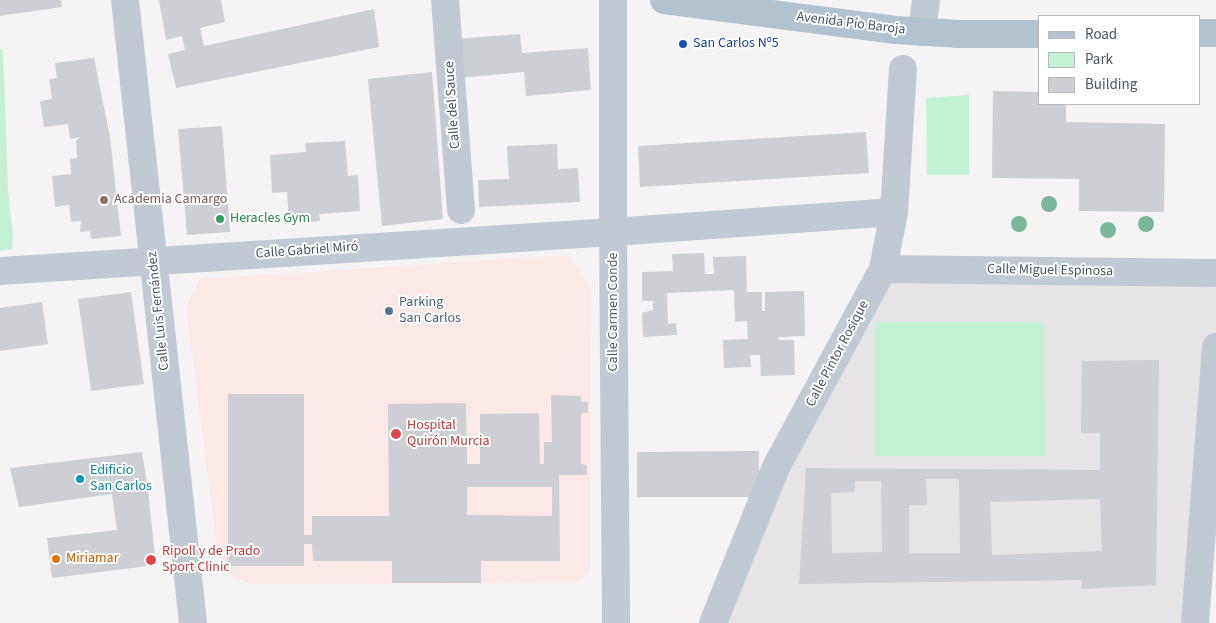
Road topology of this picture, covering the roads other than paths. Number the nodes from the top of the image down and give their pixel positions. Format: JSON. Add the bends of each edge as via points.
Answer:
{"nodes":[{"id":1,"x":125,"y":0,"type":"edge"},
{"id":2,"x":445,"y":0,"type":"edge"},
{"id":3,"x":613,"y":0,"type":"edge"},
{"id":4,"x":664,"y":0,"type":"edge"},
{"id":5,"x":926,"y":0,"type":"edge"},
{"id":6,"x":922,"y":32,"type":"junction"},
{"id":7,"x":1201,"y":33,"type":"edge"},
{"id":8,"x":1216,"y":33,"type":"edge"},
{"id":9,"x":1038,"y":34,"type":"edge"},
{"id":10,"x":902,"y":69,"type":"dead end"},
{"id":11,"x":461,"y":210,"type":"dead end"},
{"id":12,"x":894,"y":212,"type":"junction"},
{"id":13,"x":613,"y":232,"type":"junction"},
{"id":14,"x":154,"y":261,"type":"junction"},
{"id":15,"x":883,"y":269,"type":"junction"},
{"id":16,"x":0,"y":271,"type":"edge"},
{"id":17,"x":1216,"y":273,"type":"edge"},
{"id":18,"x":1216,"y":347,"type":"edge"},
{"id":19,"x":193,"y":623,"type":"edge"},
{"id":20,"x":616,"y":623,"type":"edge"},
{"id":21,"x":713,"y":623,"type":"edge"},
{"id":22,"x":1195,"y":623,"type":"edge"}],
"edges":[{"from":1,"to":14,"type":"street","name":"Calle Luis Fernández"},
{"from":2,"to":11,"type":"street","name":"Calle del Sauce"},
{"from":3,"to":13,"type":"street","name":"Calle Carmen Conde"},
{"from":4,"to":6,"type":"main road","name":"Avenida Pío Baroja"},
{"from":5,"to":6,"type":"street"},
{"from":6,"to":9,"type":"main road","name":"Avenida Pío Baroja"},
{"from":7,"to":8,"type":"main road"},
{"from":10,"to":12,"type":"street","name":"Calle Pintor Rosique"},
{"from":12,"to":13,"type":"street"},
{"from":12,"to":15,"type":"street","name":"Calle Pintor Rosique"},
{"from":13,"to":14,"type":"street","name":"Calle Gabriel Miró"},
{"from":13,"to":20,"type":"street","name":"Calle Carmen Conde"},
{"from":14,"to":16,"type":"street","name":"Calle Gabriel Miró"},
{"from":14,"to":19,"type":"street","name":"Calle Luis Fernández"},
{"from":15,"to":17,"type":"street","name":"Calle Miguel Espinosa"},
{"from":15,"to":21,"type":"street","name":"Calle Pintor Rosique","via":[[776,467]]},
{"from":18,"to":22,"type":"street"}]}
